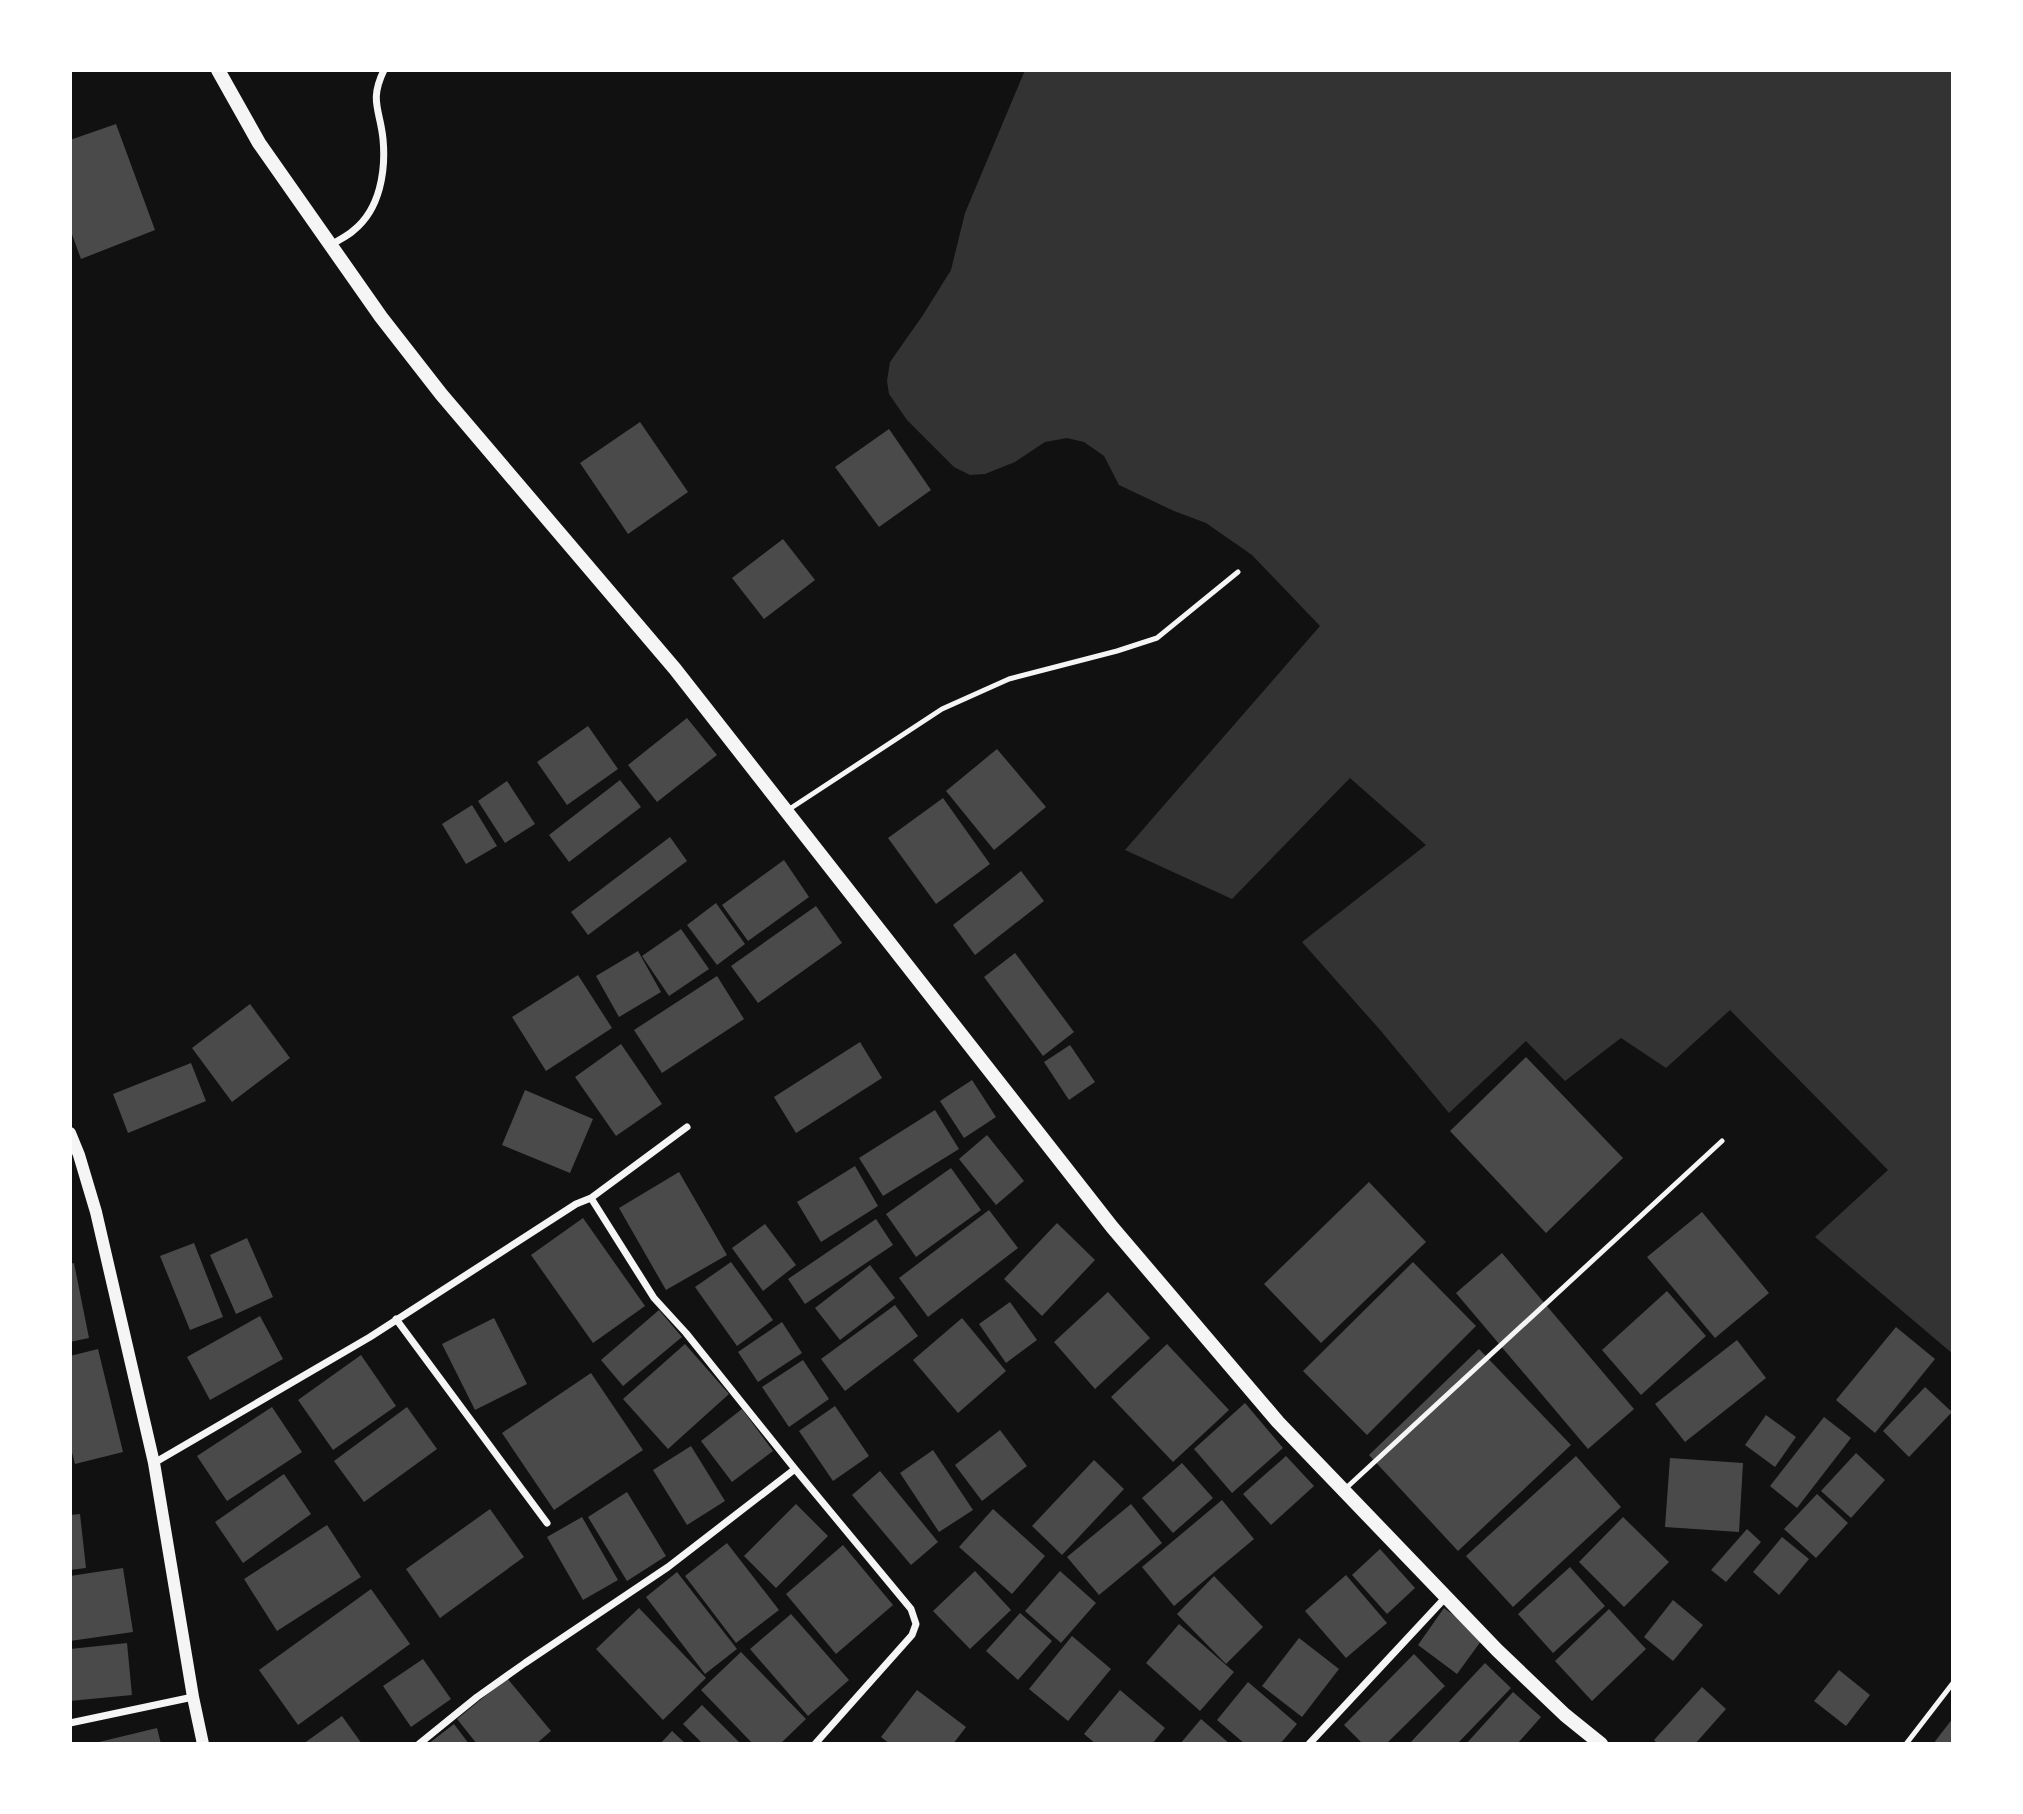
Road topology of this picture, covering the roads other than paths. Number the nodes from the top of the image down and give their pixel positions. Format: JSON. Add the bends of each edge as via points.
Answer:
{"nodes":[{"id":1,"x":218,"y":70,"type":"edge"},
{"id":2,"x":383,"y":70,"type":"edge"},
{"id":3,"x":331,"y":245,"type":"junction"},
{"id":4,"x":1238,"y":572,"type":"dead end"},
{"id":5,"x":786,"y":811,"type":"junction"},
{"id":6,"x":687,"y":1127,"type":"dead end"},
{"id":7,"x":70,"y":1133,"type":"edge"},
{"id":8,"x":1722,"y":1141,"type":"dead end"},
{"id":9,"x":591,"y":1198,"type":"junction"},
{"id":10,"x":396,"y":1320,"type":"junction"},
{"id":11,"x":154,"y":1463,"type":"junction"},
{"id":12,"x":795,"y":1469,"type":"junction"},
{"id":13,"x":1344,"y":1490,"type":"junction"},
{"id":14,"x":547,"y":1523,"type":"dead end"},
{"id":15,"x":1446,"y":1598,"type":"junction"},
{"id":16,"x":1953,"y":1683,"type":"edge"},
{"id":17,"x":193,"y":1697,"type":"junction"},
{"id":18,"x":70,"y":1723,"type":"edge"},
{"id":19,"x":203,"y":1744,"type":"edge"},
{"id":20,"x":419,"y":1744,"type":"edge"},
{"id":21,"x":816,"y":1744,"type":"edge"},
{"id":22,"x":1309,"y":1744,"type":"edge"},
{"id":23,"x":1601,"y":1744,"type":"edge"},
{"id":24,"x":1906,"y":1744,"type":"edge"}],
"edges":[{"from":1,"to":3,"type":"main road","via":[[259,143]]},
{"from":2,"to":3,"type":"street","via":[[376,104],[383,140],[382,183],[370,212],[355,230]]},
{"from":3,"to":5,"type":"main road","via":[[440,394],[675,669]]},
{"from":4,"to":5,"type":"lane","via":[[1157,638],[1009,679],[942,709]]},
{"from":5,"to":13,"type":"main road","via":[[1112,1227],[1278,1422]]},
{"from":6,"to":9,"type":"street"},
{"from":7,"to":11,"type":"street","via":[[96,1212]]},
{"from":8,"to":13,"type":"lane"},
{"from":9,"to":10,"type":"street"},
{"from":9,"to":12,"type":"street","via":[[654,1297]]},
{"from":10,"to":11,"type":"street"},
{"from":10,"to":14,"type":"street"},
{"from":11,"to":17,"type":"street"},
{"from":12,"to":20,"type":"street","via":[[668,1567],[525,1663]]},
{"from":12,"to":21,"type":"street","via":[[911,1609],[916,1624]]},
{"from":13,"to":15,"type":"main road"},
{"from":15,"to":22,"type":"street"},
{"from":15,"to":23,"type":"main road","via":[[1565,1715]]},
{"from":16,"to":24,"type":"lane"},
{"from":17,"to":18,"type":"street"},
{"from":17,"to":19,"type":"street"}]}
